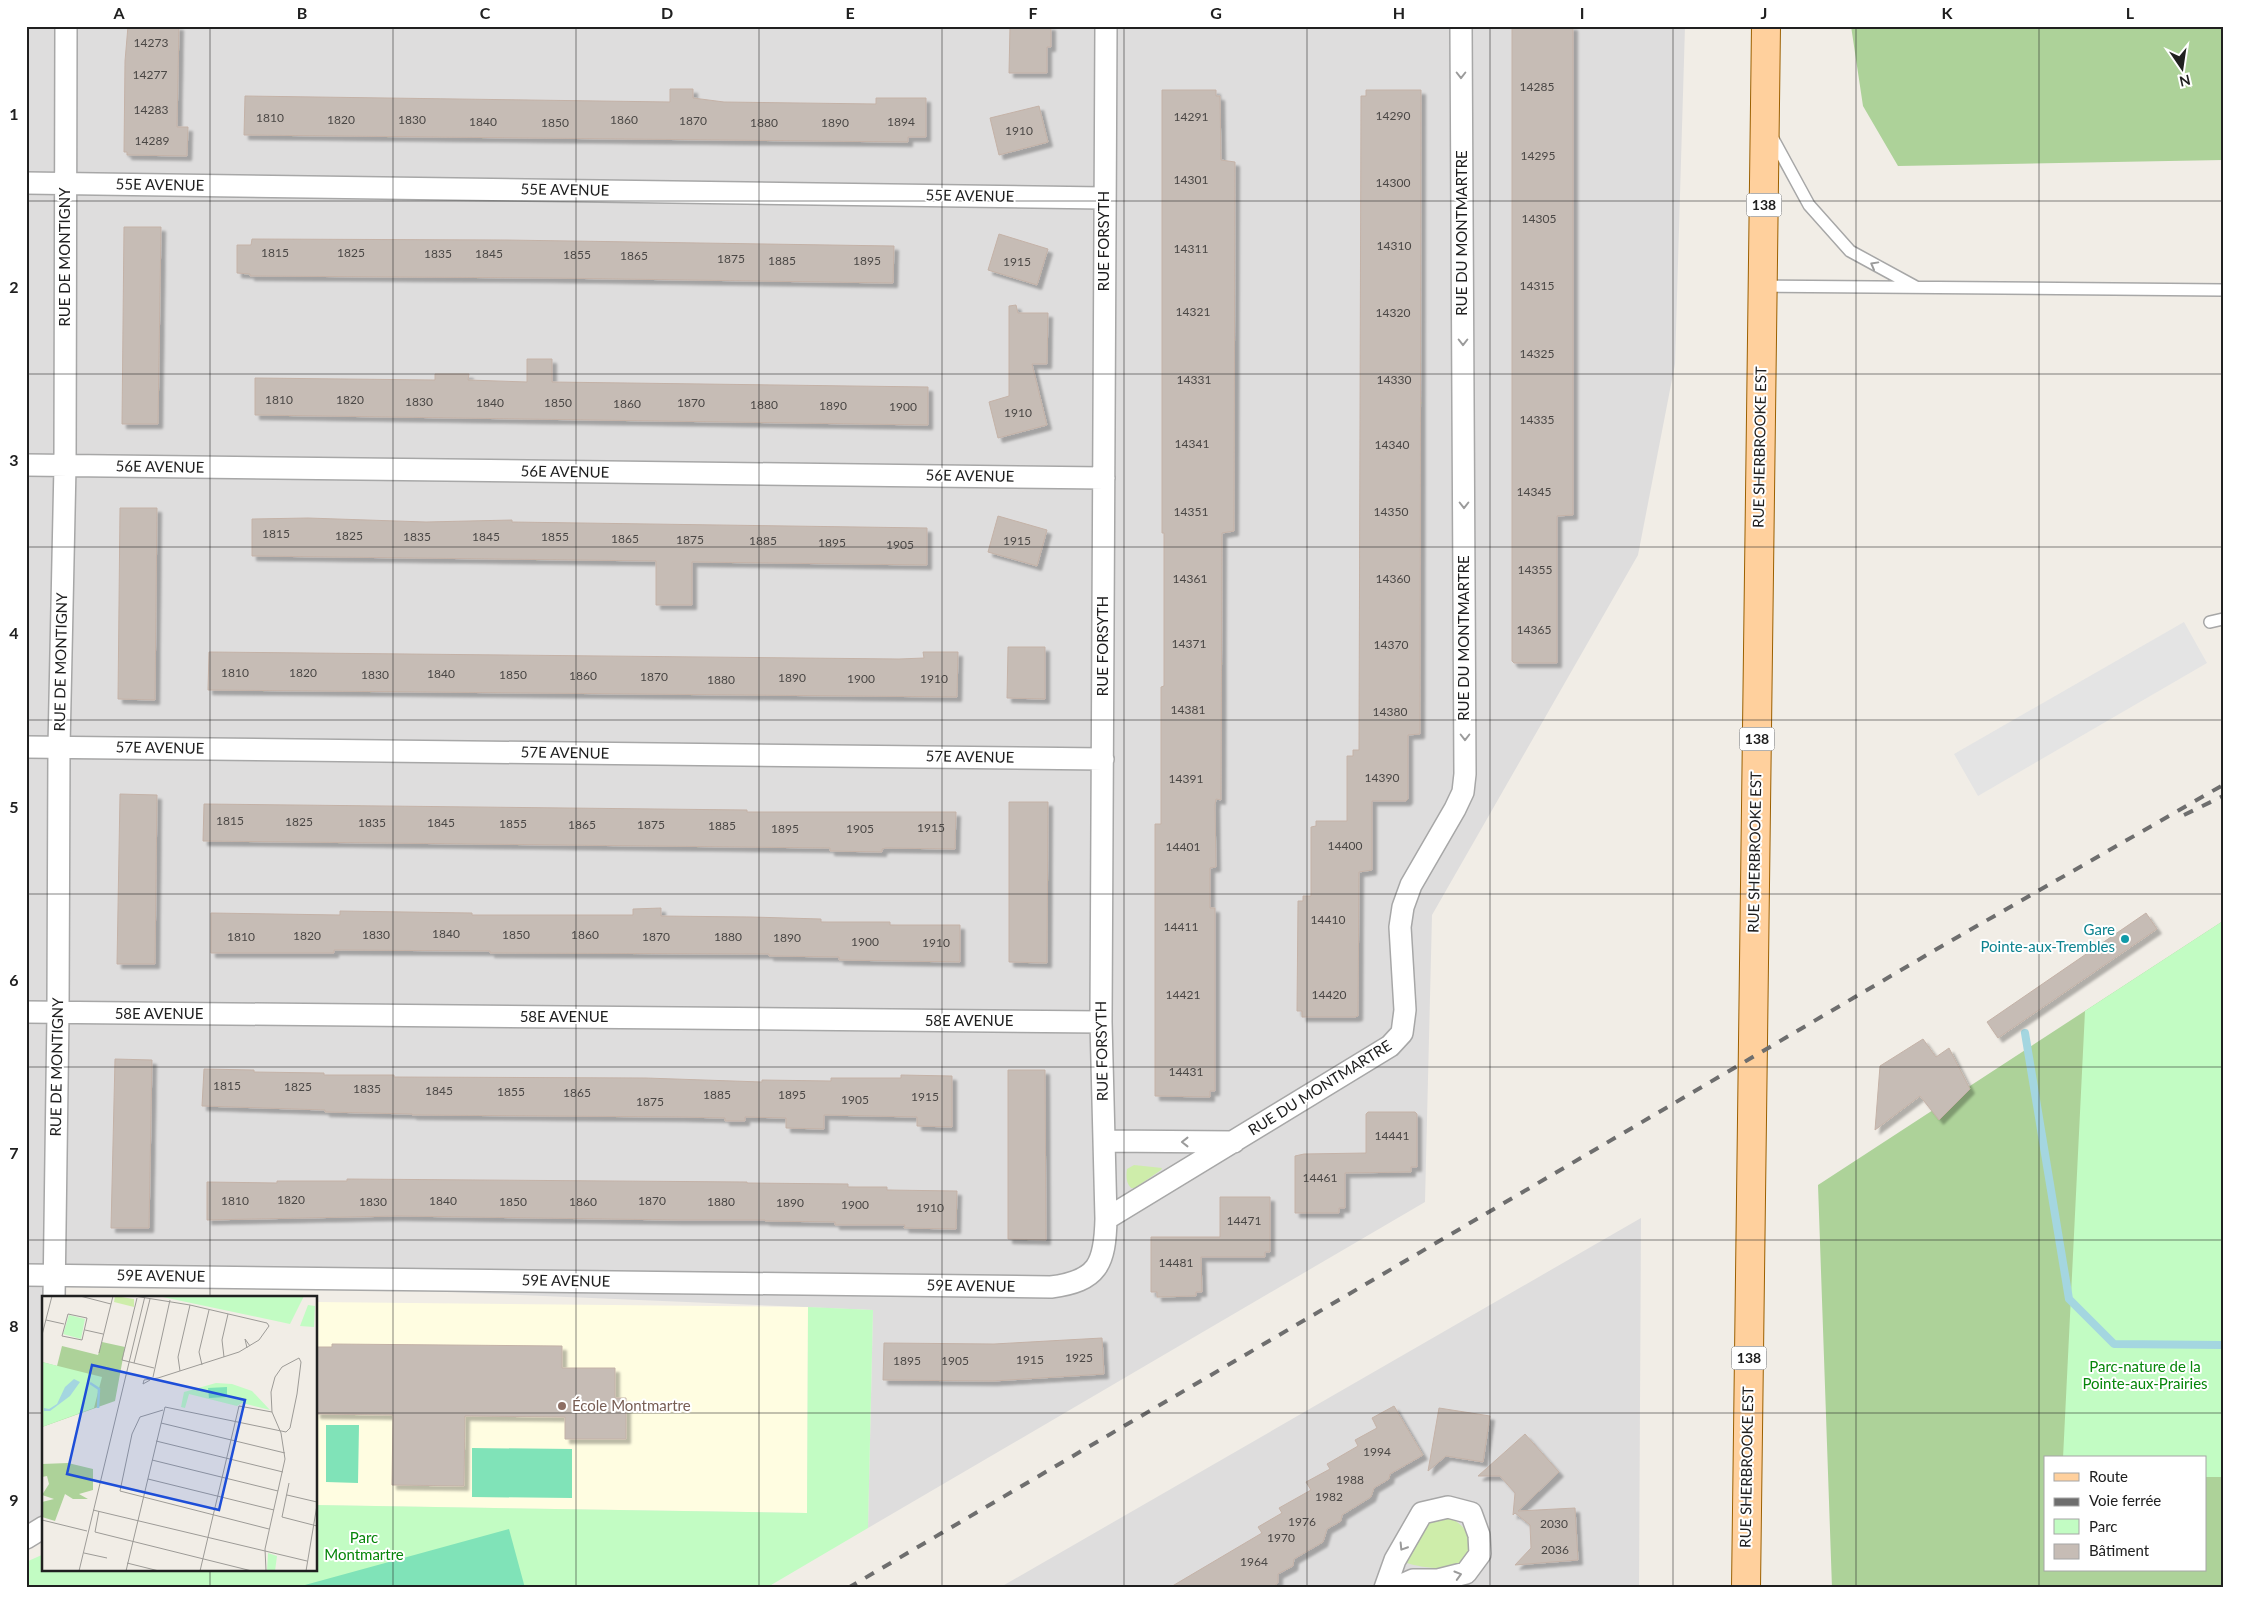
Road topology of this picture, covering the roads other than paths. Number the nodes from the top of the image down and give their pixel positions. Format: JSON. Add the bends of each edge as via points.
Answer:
{"nodes":[{"id":1,"x":66,"y":26,"type":"edge"},
{"id":2,"x":1106,"y":26,"type":"edge"},
{"id":3,"x":1461,"y":26,"type":"edge"},
{"id":4,"x":1766,"y":26,"type":"edge"},
{"id":5,"x":1764,"y":124,"type":"junction"},
{"id":6,"x":26,"y":183,"type":"edge"},
{"id":7,"x":65,"y":183,"type":"junction"},
{"id":8,"x":1103,"y":198,"type":"junction"},
{"id":9,"x":1762,"y":286,"type":"junction"},
{"id":10,"x":1917,"y":288,"type":"junction"},
{"id":11,"x":2223,"y":290,"type":"edge"},
{"id":12,"x":26,"y":465,"type":"edge"},
{"id":13,"x":65,"y":466,"type":"junction"},
{"id":14,"x":1104,"y":478,"type":"junction"},
{"id":15,"x":2223,"y":619,"type":"edge"},
{"id":16,"x":2210,"y":622,"type":"dead end"},
{"id":17,"x":26,"y":747,"type":"edge"},
{"id":18,"x":59,"y":747,"type":"junction"},
{"id":19,"x":1103,"y":758,"type":"junction"},
{"id":20,"x":26,"y":1012,"type":"edge"},
{"id":21,"x":58,"y":1013,"type":"junction"},
{"id":22,"x":1101,"y":1022,"type":"junction"},
{"id":23,"x":1104,"y":1141,"type":"junction"},
{"id":24,"x":1234,"y":1142,"type":"junction"},
{"id":25,"x":1106,"y":1219,"type":"junction"},
{"id":26,"x":1098,"y":1265,"type":"joint"},
{"id":27,"x":26,"y":1275,"type":"edge"},
{"id":28,"x":54,"y":1275,"type":"junction"},
{"id":29,"x":54,"y":1296,"type":"edge"},
{"id":30,"x":42,"y":1528,"type":"edge"},
{"id":31,"x":26,"y":1538,"type":"edge"},
{"id":32,"x":1385,"y":1588,"type":"edge"},
{"id":33,"x":1395,"y":1588,"type":"edge"},
{"id":34,"x":1746,"y":1588,"type":"edge"}],
"edges":[{"from":1,"to":7,"type":"street","name":"RUE DE MONTIGNY"},
{"from":2,"to":8,"type":"street","name":"RUE FORSYTH"},
{"from":3,"to":24,"type":"street","name":"RUE DU MONTMARTRE","one_way":true,"via":[[1463,792],[1411,885],[1403,907],[1400,927],[1405,1010],[1402,1033],[1390,1046]]},
{"from":4,"to":5,"type":"main road","name":"RUE SHERBROOKE EST","number":"138"},
{"from":5,"to":9,"type":"main road","name":"RUE SHERBROOKE EST","number":"138"},
{"from":10,"to":5,"type":"lane","one_way":true,"via":[[1850,251],[1809,205]]},
{"from":6,"to":7,"type":"street","name":"55E AVENUE"},
{"from":7,"to":8,"type":"street","name":"55E AVENUE"},
{"from":7,"to":13,"type":"street","name":"RUE DE MONTIGNY"},
{"from":8,"to":14,"type":"street","name":"RUE FORSYTH"},
{"from":9,"to":10,"type":"lane"},
{"from":9,"to":34,"type":"main road","name":"RUE SHERBROOKE EST","number":"138"},
{"from":10,"to":11,"type":"lane"},
{"from":12,"to":13,"type":"street","name":"56E AVENUE"},
{"from":13,"to":14,"type":"street","name":"56E AVENUE"},
{"from":13,"to":18,"type":"street","name":"RUE DE MONTIGNY"},
{"from":14,"to":19,"type":"street","name":"RUE FORSYTH"},
{"from":15,"to":16,"type":"lane"},
{"from":17,"to":18,"type":"street","name":"57E AVENUE"},
{"from":18,"to":19,"type":"street","name":"57E AVENUE"},
{"from":18,"to":21,"type":"street","name":"RUE DE MONTIGNY"},
{"from":19,"to":22,"type":"street","name":"RUE FORSYTH"},
{"from":20,"to":21,"type":"street","name":"58E AVENUE"},
{"from":21,"to":22,"type":"street","name":"58E AVENUE"},
{"from":21,"to":28,"type":"street","name":"RUE DE MONTIGNY"},
{"from":22,"to":23,"type":"street","name":"RUE FORSYTH"},
{"from":24,"to":23,"type":"street","name":"RUE DU MONTMARTRE","one_way":true},
{"from":23,"to":25,"type":"street","name":"RUE FORSYTH"},
{"from":24,"to":25,"type":"street","name":"RUE DU MONTMARTRE"},
{"from":25,"to":26,"type":"street","name":"RUE FORSYTH","via":[[1105,1242]]},
{"from":26,"to":28,"type":"street","name":"59E AVENUE","via":[[1086,1278],[1050,1287]]},
{"from":27,"to":28,"type":"street","name":"59E AVENUE"},
{"from":28,"to":29,"type":"street","name":"RUE DE MONTIGNY"},
{"from":30,"to":31,"type":"street"},
{"from":33,"to":32,"type":"street","one_way":true,"via":[[1413,1580],[1438,1580],[1466,1573],[1480,1554],[1479,1535],[1471,1513],[1448,1507],[1422,1513],[1395,1560]]}]}
